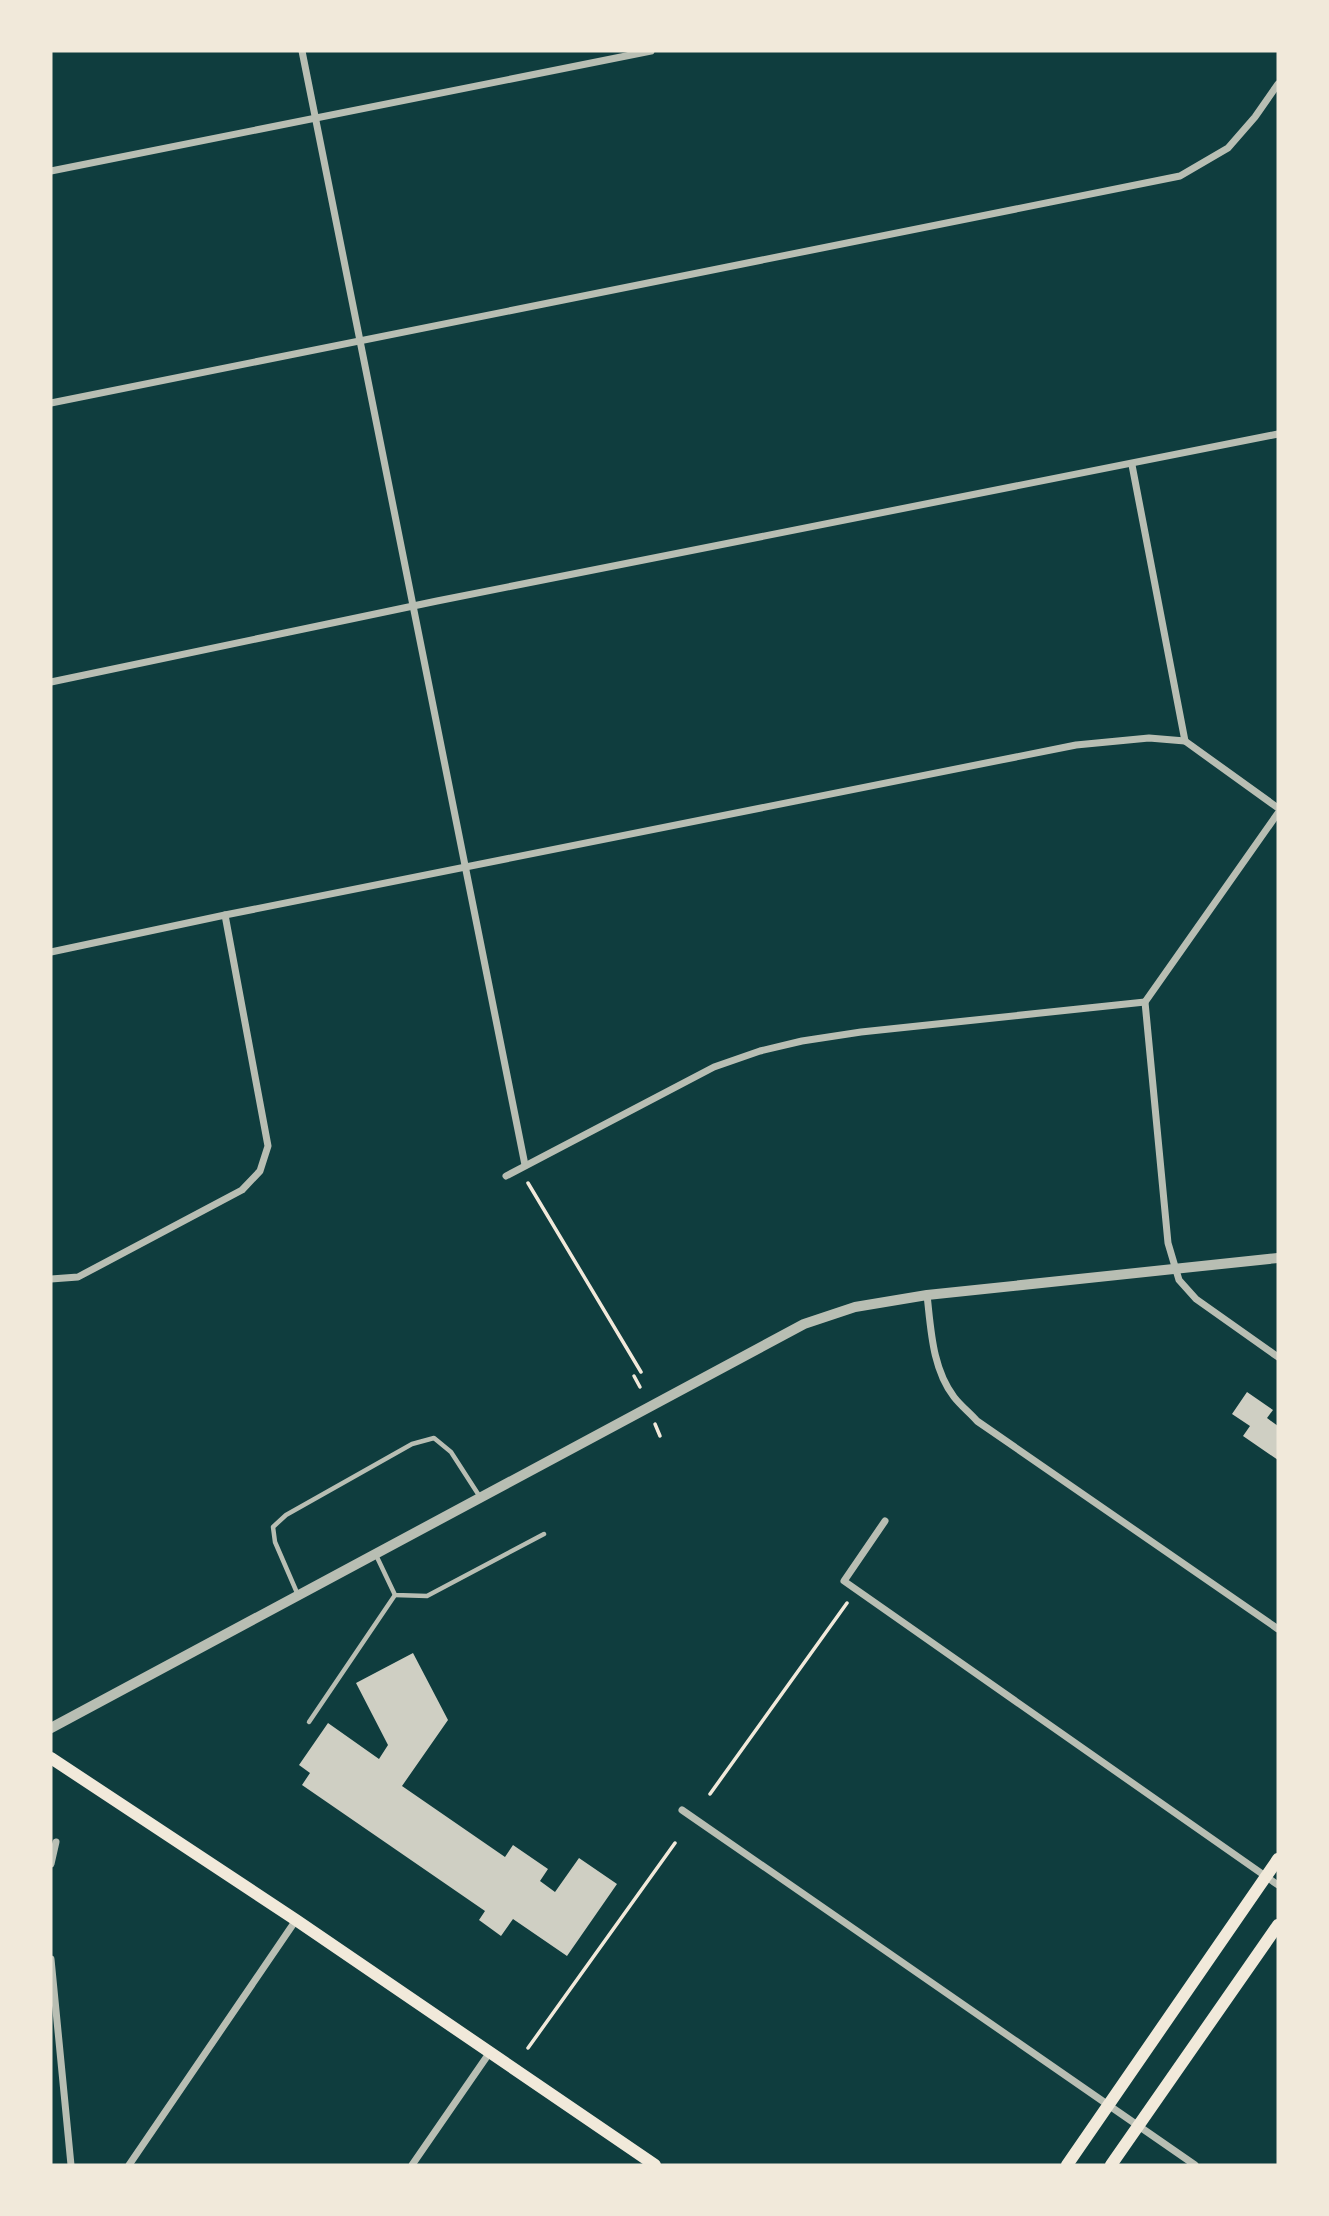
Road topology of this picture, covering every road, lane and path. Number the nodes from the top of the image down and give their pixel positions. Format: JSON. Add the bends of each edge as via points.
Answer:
{"nodes":[{"id":1,"x":302,"y":51,"type":"edge"},
{"id":2,"x":651,"y":51,"type":"edge"},
{"id":3,"x":1278,"y":84,"type":"edge"},
{"id":4,"x":314,"y":117,"type":"junction"},
{"id":5,"x":51,"y":171,"type":"edge"},
{"id":6,"x":361,"y":339,"type":"junction"},
{"id":7,"x":51,"y":403,"type":"edge"},
{"id":8,"x":1278,"y":434,"type":"edge"},
{"id":9,"x":1132,"y":465,"type":"junction"},
{"id":10,"x":414,"y":606,"type":"junction"},
{"id":11,"x":51,"y":682,"type":"edge"},
{"id":12,"x":1185,"y":741,"type":"junction"},
{"id":13,"x":1278,"y":811,"type":"edge"},
{"id":14,"x":465,"y":867,"type":"junction"},
{"id":15,"x":225,"y":915,"type":"junction"},
{"id":16,"x":51,"y":952,"type":"edge"},
{"id":17,"x":1145,"y":1002,"type":"junction"},
{"id":18,"x":525,"y":1165,"type":"junction"},
{"id":19,"x":506,"y":1176,"type":"dead end"},
{"id":20,"x":528,"y":1183,"type":"dead end"},
{"id":21,"x":1278,"y":1258,"type":"edge"},
{"id":22,"x":1175,"y":1269,"type":"junction"},
{"id":23,"x":51,"y":1279,"type":"edge"},
{"id":24,"x":926,"y":1295,"type":"junction"},
{"id":25,"x":1278,"y":1357,"type":"edge"},
{"id":26,"x":641,"y":1372,"type":"dead end"},
{"id":27,"x":634,"y":1376,"type":"dead end"},
{"id":28,"x":640,"y":1387,"type":"dead end"},
{"id":29,"x":655,"y":1424,"type":"dead end"},
{"id":30,"x":660,"y":1436,"type":"dead end"},
{"id":31,"x":480,"y":1497,"type":"junction"},
{"id":32,"x":885,"y":1521,"type":"dead end"},
{"id":33,"x":544,"y":1534,"type":"dead end"},
{"id":34,"x":376,"y":1554,"type":"junction"},
{"id":35,"x":298,"y":1595,"type":"junction"},
{"id":36,"x":395,"y":1595,"type":"junction"},
{"id":37,"x":847,"y":1603,"type":"dead end"},
{"id":38,"x":1278,"y":1629,"type":"edge"},
{"id":39,"x":309,"y":1722,"type":"dead end"},
{"id":40,"x":51,"y":1728,"type":"edge"},
{"id":41,"x":51,"y":1758,"type":"edge"},
{"id":42,"x":710,"y":1794,"type":"dead end"},
{"id":43,"x":682,"y":1810,"type":"dead end"},
{"id":44,"x":56,"y":1842,"type":"dead end"},
{"id":45,"x":675,"y":1843,"type":"dead end"},
{"id":46,"x":1278,"y":1858,"type":"edge"},
{"id":47,"x":51,"y":1864,"type":"edge"},
{"id":48,"x":1266,"y":1876,"type":"junction"},
{"id":49,"x":1278,"y":1885,"type":"edge"},
{"id":50,"x":296,"y":1920,"type":"junction"},
{"id":51,"x":1278,"y":1925,"type":"edge"},
{"id":52,"x":51,"y":1959,"type":"edge"},
{"id":53,"x":528,"y":2048,"type":"dead end"},
{"id":54,"x":490,"y":2052,"type":"junction"},
{"id":55,"x":1109,"y":2105,"type":"junction"},
{"id":56,"x":1138,"y":2126,"type":"junction"},
{"id":57,"x":71,"y":2165,"type":"edge"},
{"id":58,"x":129,"y":2165,"type":"edge"},
{"id":59,"x":412,"y":2165,"type":"edge"},
{"id":60,"x":655,"y":2165,"type":"edge"},
{"id":61,"x":1067,"y":2165,"type":"edge"},
{"id":62,"x":1111,"y":2165,"type":"edge"},
{"id":63,"x":1195,"y":2165,"type":"edge"}],
"edges":[{"from":1,"to":4,"type":"street"},
{"from":2,"to":4,"type":"street"},
{"from":3,"to":6,"type":"street","via":[[1228,148],[1180,176]]},
{"from":4,"to":5,"type":"street"},
{"from":4,"to":6,"type":"street"},
{"from":6,"to":7,"type":"street"},
{"from":6,"to":10,"type":"street"},
{"from":8,"to":9,"type":"street"},
{"from":9,"to":10,"type":"street"},
{"from":9,"to":12,"type":"street"},
{"from":10,"to":11,"type":"street"},
{"from":10,"to":14,"type":"street"},
{"from":12,"to":13,"type":"street"},
{"from":12,"to":14,"type":"street","via":[[1149,738],[1076,745]]},
{"from":13,"to":17,"type":"street"},
{"from":14,"to":15,"type":"street"},
{"from":14,"to":18,"type":"street"},
{"from":15,"to":16,"type":"street"},
{"from":15,"to":23,"type":"street","via":[[268,1146],[260,1171],[242,1190],[78,1277]]},
{"from":17,"to":18,"type":"street","via":[[861,1032],[760,1051],[714,1067]]},
{"from":17,"to":22,"type":"street","via":[[1166,1232]]},
{"from":18,"to":19,"type":"street"},
{"from":20,"to":26,"type":"path"},
{"from":21,"to":22,"type":"street"},
{"from":22,"to":24,"type":"street"},
{"from":22,"to":25,"type":"street","via":[[1196,1299]]},
{"from":24,"to":31,"type":"street","via":[[855,1307],[804,1324]]},
{"from":24,"to":38,"type":"street","via":[[940,1371],[953,1396],[977,1421]]},
{"from":27,"to":28,"type":"path"},
{"from":29,"to":30,"type":"path"},
{"from":31,"to":34,"type":"street"},
{"from":31,"to":35,"type":"lane","via":[[451,1452],[433,1438],[412,1444],[286,1515],[273,1527]]},
{"from":32,"to":48,"type":"street","via":[[844,1581]]},
{"from":33,"to":36,"type":"lane","via":[[427,1596]]},
{"from":34,"to":35,"type":"street"},
{"from":34,"to":36,"type":"lane"},
{"from":35,"to":40,"type":"street"},
{"from":36,"to":39,"type":"lane"},
{"from":37,"to":42,"type":"path"},
{"from":41,"to":50,"type":"main road"},
{"from":43,"to":55,"type":"street"},
{"from":44,"to":47,"type":"street"},
{"from":45,"to":53,"type":"path"},
{"from":46,"to":48,"type":"main road"},
{"from":48,"to":49,"type":"street"},
{"from":48,"to":55,"type":"main road"},
{"from":50,"to":54,"type":"main road"},
{"from":50,"to":58,"type":"street"},
{"from":51,"to":56,"type":"main road"},
{"from":52,"to":57,"type":"street"},
{"from":54,"to":59,"type":"street"},
{"from":54,"to":60,"type":"main road"},
{"from":55,"to":56,"type":"street"},
{"from":55,"to":61,"type":"main road"},
{"from":56,"to":62,"type":"main road"},
{"from":56,"to":63,"type":"street"}]}
